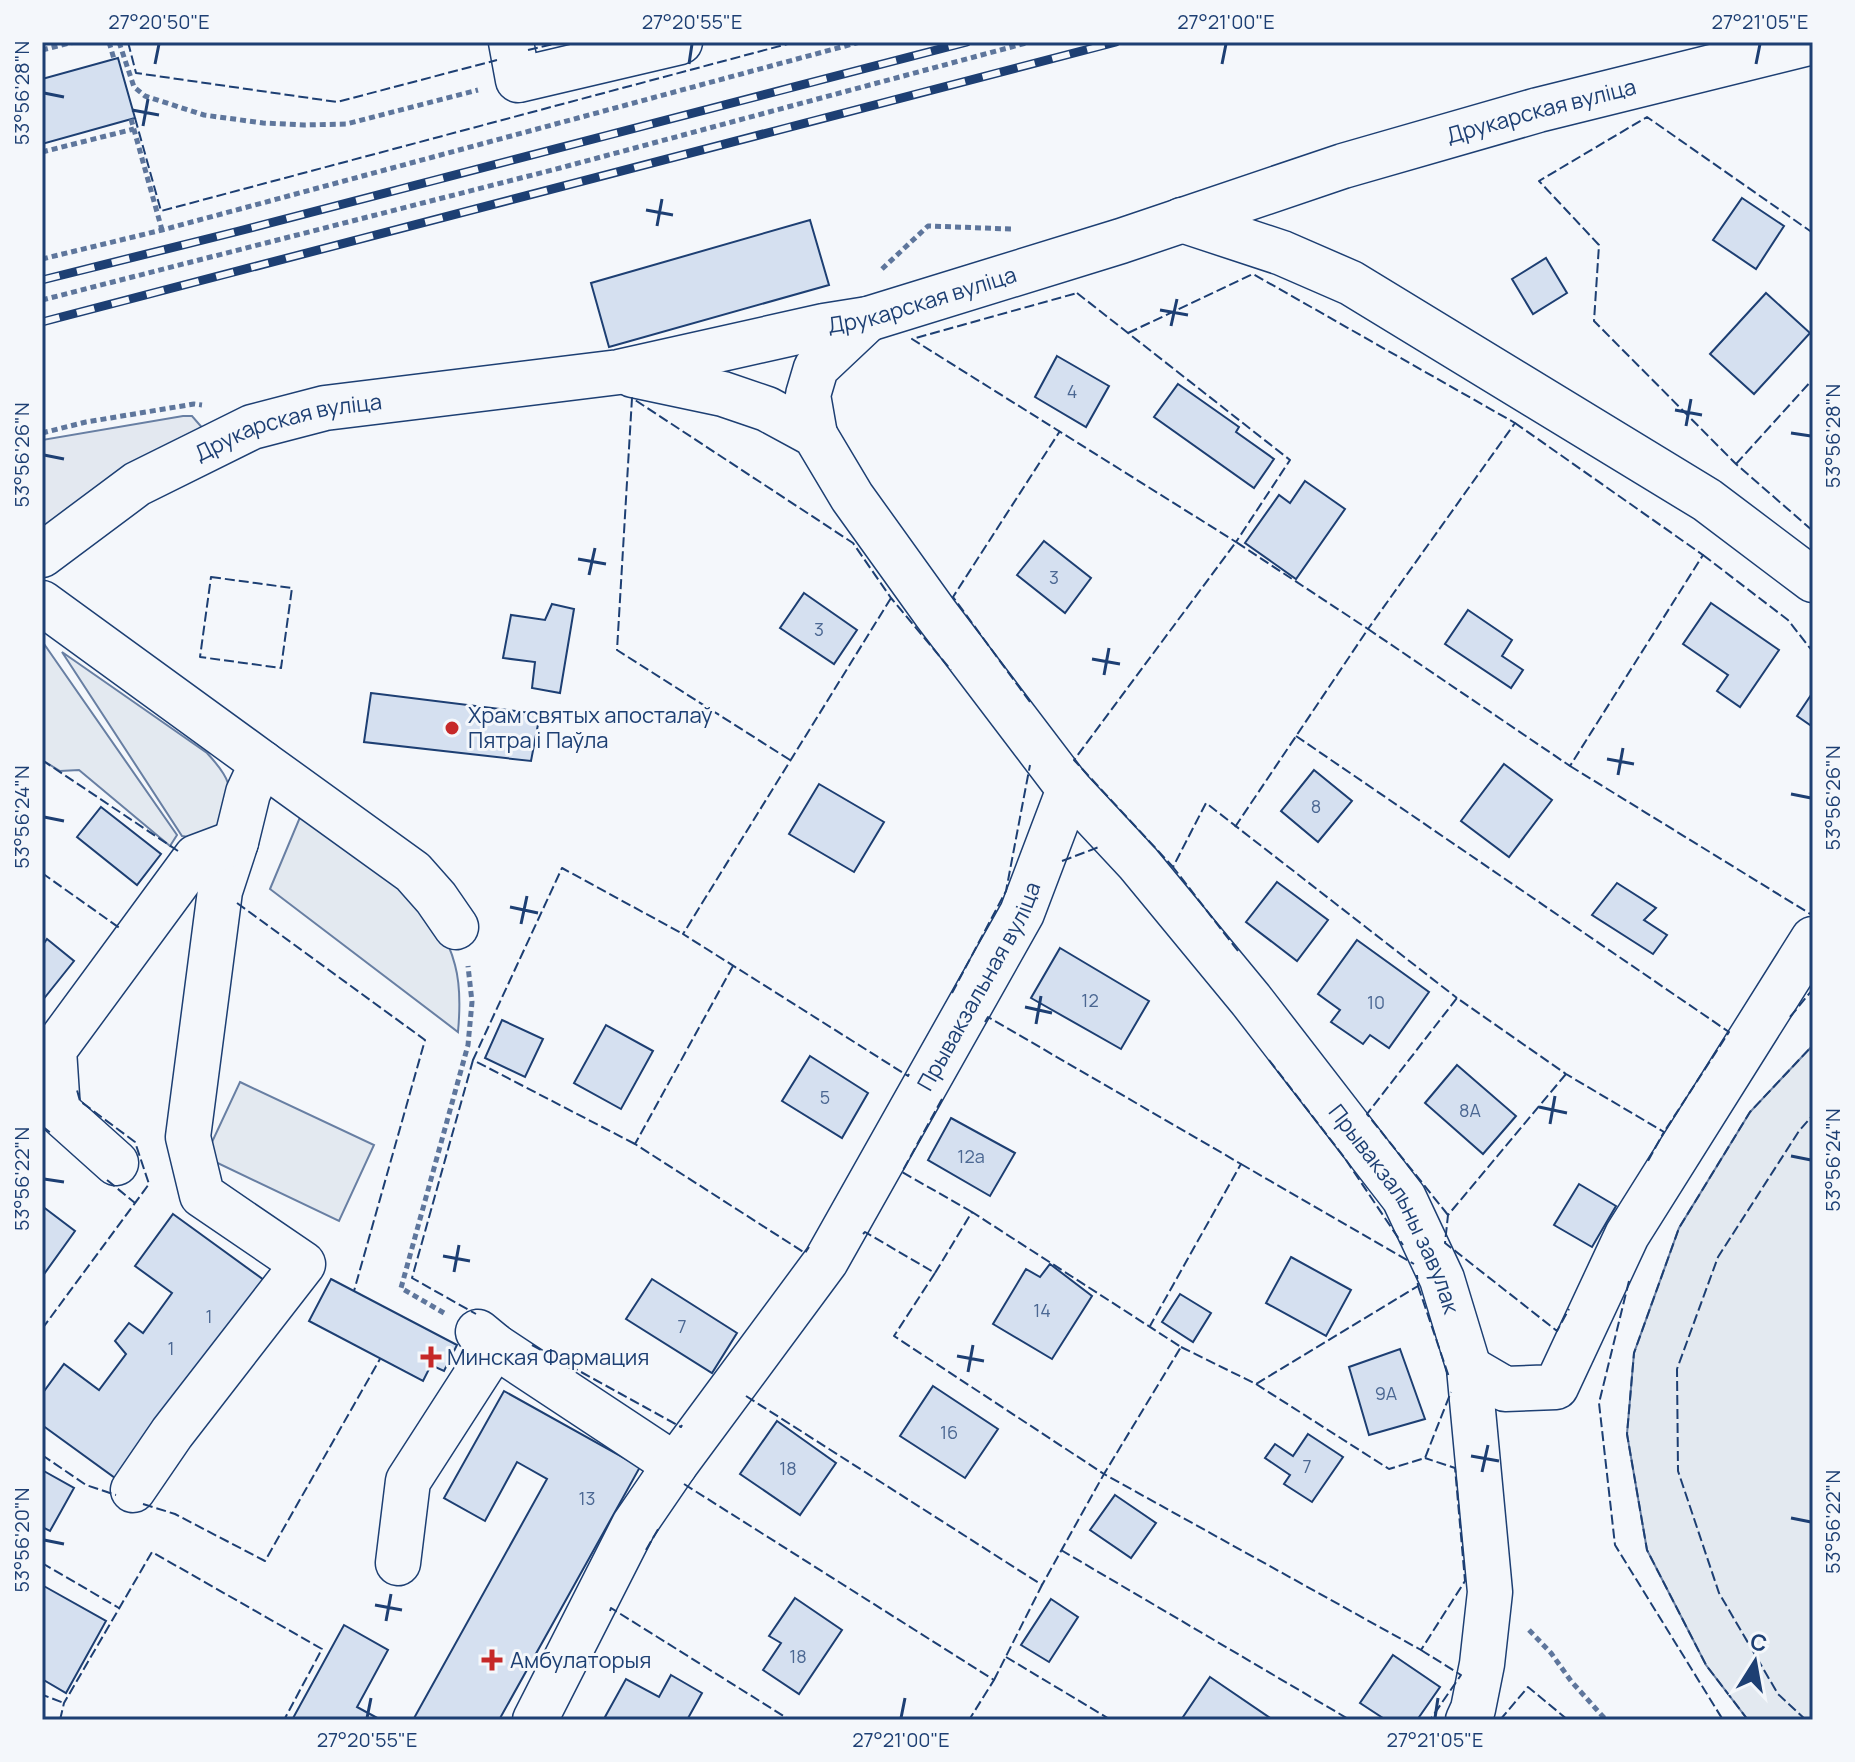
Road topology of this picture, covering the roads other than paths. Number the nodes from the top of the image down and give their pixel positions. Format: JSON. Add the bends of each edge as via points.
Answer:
{"nodes":[{"id":1,"x":680,"y":42,"type":"edge"},
{"id":2,"x":1813,"y":42,"type":"edge"},
{"id":3,"x":514,"y":61,"type":"edge"},
{"id":4,"x":1182,"y":220,"type":"junction"},
{"id":5,"x":868,"y":319,"type":"junction"},
{"id":6,"x":619,"y":372,"type":"junction"},
{"id":7,"x":815,"y":435,"type":"junction"},
{"id":8,"x":42,"y":555,"type":"edge"},
{"id":9,"x":1813,"y":580,"type":"edge"},
{"id":10,"x":42,"y":603,"type":"edge"},
{"id":11,"x":262,"y":763,"type":"junction"},
{"id":12,"x":1069,"y":789,"type":"junction"},
{"id":13,"x":236,"y":842,"type":"junction"},
{"id":14,"x":456,"y":927,"type":"road end"},
{"id":15,"x":1813,"y":939,"type":"edge"},
{"id":16,"x":116,"y":1163,"type":"dead end"},
{"id":17,"x":1469,"y":1368,"type":"junction"},
{"id":18,"x":675,"y":1465,"type":"junction"},
{"id":19,"x":133,"y":1490,"type":"dead end"},
{"id":20,"x":398,"y":1563,"type":"dead end"},
{"id":21,"x":535,"y":1720,"type":"edge"},
{"id":22,"x":1468,"y":1720,"type":"edge"}],
"edges":[{"from":1,"to":3,"type":"street"},
{"from":2,"to":4,"type":"street","name":"Друкарская вуліца","via":[[1538,110],[1343,166]]},
{"from":4,"to":5,"type":"street","name":"Друкарская вуліца"},
{"from":4,"to":9,"type":"street","via":[[1282,253],[1351,283],[1707,500]]},
{"from":5,"to":6,"type":"street","name":"Друкарская вуліца"},
{"from":5,"to":7,"type":"street","via":[[816,368],[808,395]]},
{"from":6,"to":7,"type":"street","via":[[723,394],[767,409]]},
{"from":6,"to":8,"type":"street","name":"Друкарская вуліца","via":[[325,408],[252,427],[137,484]]},
{"from":7,"to":12,"type":"street","via":[[852,497]]},
{"from":10,"to":11,"type":"street"},
{"from":11,"to":13,"type":"street"},
{"from":11,"to":14,"type":"street","via":[[413,872]]},
{"from":12,"to":17,"type":"street","name":"Прывакзальны завулак","via":[[1251,1000],[1404,1198],[1442,1279]]},
{"from":12,"to":18,"type":"street","name":"Прывакзальная вуліца","via":[[1022,913],[826,1261]]},
{"from":13,"to":16,"type":"street","via":[[196,857],[54,1050],[58,1111]]},
{"from":13,"to":19,"type":"street","via":[[220,891],[188,1137],[202,1195],[303,1264]]},
{"from":15,"to":17,"type":"street","via":[[1627,1235],[1556,1387],[1505,1389]]},
{"from":17,"to":22,"type":"street","name":"Прывакзальны завулак","via":[[1490,1592],[1482,1664]]},
{"from":18,"to":20,"type":"street","via":[[486,1339],[408,1481]]},
{"from":18,"to":21,"type":"street","name":"Прывакзальная вуліца","via":[[634,1525]]}]}
